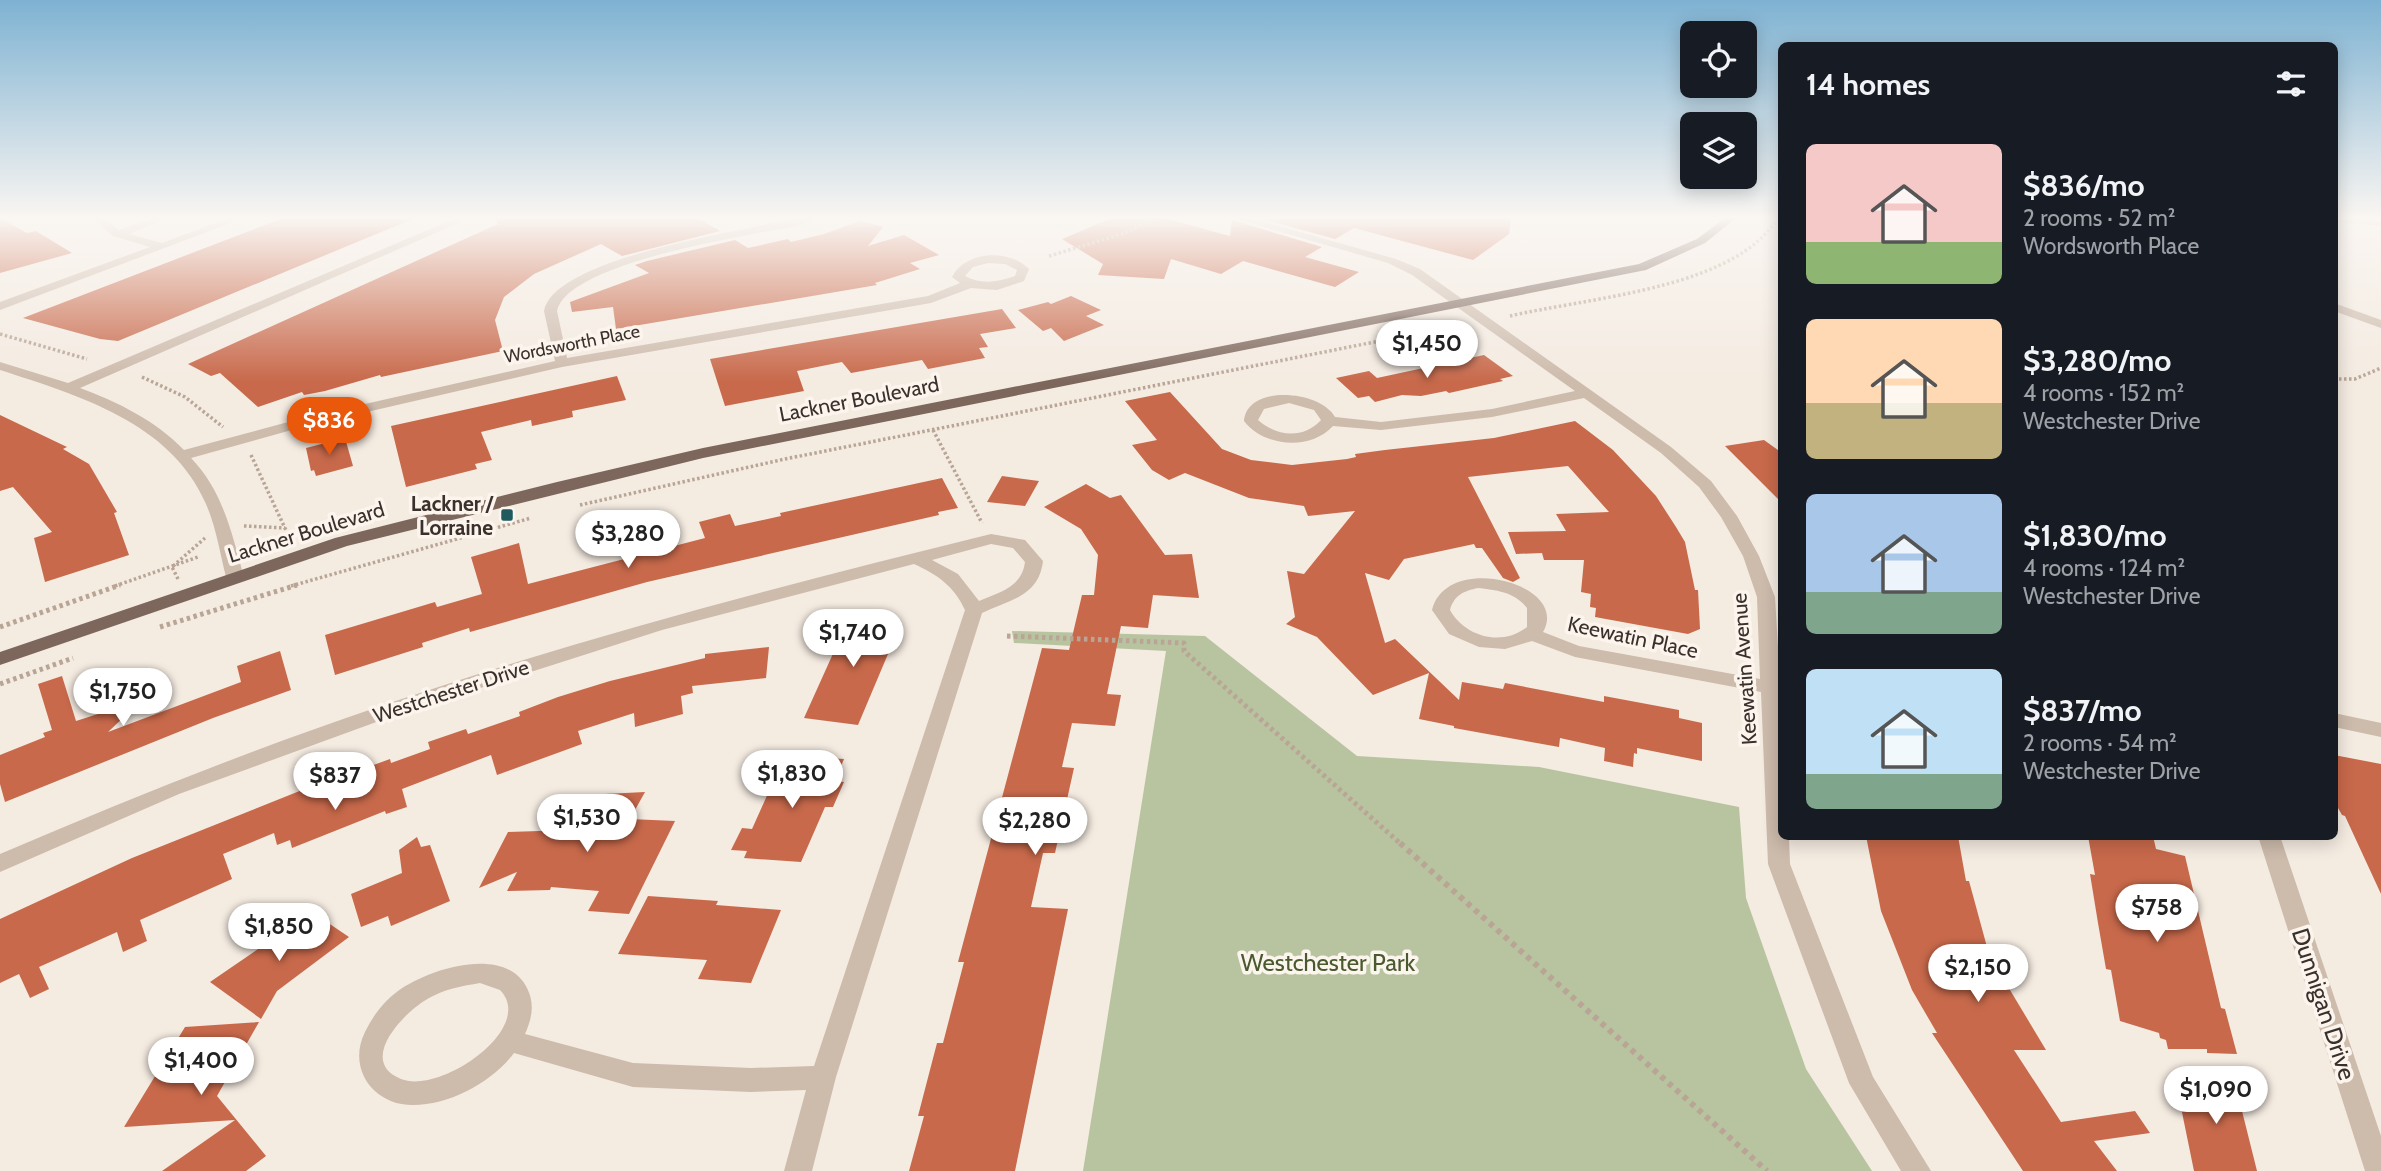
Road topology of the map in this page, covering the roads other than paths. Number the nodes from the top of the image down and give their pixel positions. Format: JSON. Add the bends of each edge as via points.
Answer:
{"nodes":[{"id":1,"x":89,"y":273,"type":"edge"},
{"id":2,"x":338,"y":273,"type":"edge"},
{"id":3,"x":592,"y":273,"type":"edge"},
{"id":4,"x":959,"y":273,"type":"edge"},
{"id":5,"x":1022,"y":273,"type":"edge"},
{"id":6,"x":1417,"y":273,"type":"edge"},
{"id":7,"x":1614,"y":273,"type":"edge"},
{"id":8,"x":971,"y":284,"type":"junction"},
{"id":9,"x":1463,"y":303,"type":"junction"},
{"id":10,"x":0,"y":306,"type":"edge"},
{"id":11,"x":2338,"y":308,"type":"edge"},
{"id":12,"x":2381,"y":324,"type":"edge"},
{"id":13,"x":562,"y":363,"type":"junction"},
{"id":14,"x":0,"y":366,"type":"edge"},
{"id":15,"x":69,"y":388,"type":"junction"},
{"id":16,"x":1587,"y":393,"type":"junction"},
{"id":17,"x":1329,"y":421,"type":"junction"},
{"id":18,"x":184,"y":454,"type":"junction"},
{"id":19,"x":916,"y":559,"type":"junction"},
{"id":20,"x":236,"y":577,"type":"junction"},
{"id":21,"x":974,"y":610,"type":"junction"},
{"id":22,"x":1531,"y":634,"type":"junction"},
{"id":23,"x":0,"y":659,"type":"edge"},
{"id":24,"x":1769,"y":687,"type":"junction"},
{"id":25,"x":2338,"y":721,"type":"edge"},
{"id":26,"x":2381,"y":730,"type":"edge"},
{"id":27,"x":2270,"y":840,"type":"edge"},
{"id":28,"x":0,"y":863,"type":"edge"},
{"id":29,"x":510,"y":1041,"type":"junction"},
{"id":30,"x":823,"y":1077,"type":"junction"},
{"id":31,"x":798,"y":1171,"type":"edge"},
{"id":32,"x":1917,"y":1171,"type":"edge"},
{"id":33,"x":2379,"y":1171,"type":"edge"}],
"edges":[{"from":1,"to":10,"type":"street"},
{"from":2,"to":15,"type":"street"},
{"from":3,"to":13,"type":"street","via":[[555,297],[550,310]]},
{"from":4,"to":8,"type":"street","name":"Wordsworth Place","via":[[958,277]]},
{"from":5,"to":8,"type":"street","name":"Wordsworth Place","via":[[1008,284]]},
{"from":6,"to":9,"type":"street","name":"Keewatin Avenue"},
{"from":7,"to":9,"type":"main road","name":"Lackner Boulevard"},
{"from":8,"to":13,"type":"street","name":"Wordsworth Place","via":[[931,299]]},
{"from":9,"to":16,"type":"street","name":"Keewatin Avenue"},
{"from":9,"to":20,"type":"main road","name":"Lackner Boulevard","via":[[702,453],[341,542]]},
{"from":11,"to":12,"type":"street"},
{"from":13,"to":18,"type":"street","name":"Wordsworth Place"},
{"from":14,"to":15,"type":"street"},
{"from":15,"to":18,"type":"street","via":[[133,415]]},
{"from":16,"to":17,"type":"street","via":[[1492,413],[1381,426]]},
{"from":16,"to":24,"type":"street","name":"Keewatin Avenue","via":[[1666,450],[1705,484],[1729,516],[1766,597]]},
{"from":17,"to":17,"type":"street","via":[[1318,405],[1289,399],[1265,403],[1251,415],[1257,428],[1278,437],[1315,434]]},
{"from":18,"to":20,"type":"street","via":[[211,496]]},
{"from":19,"to":21,"type":"street","via":[[948,574],[964,589]]},
{"from":19,"to":21,"type":"street","name":"Westchester Drive","via":[[991,539],[1019,544],[1034,561],[1032,577],[1018,590]]},
{"from":19,"to":28,"type":"street","name":"Westchester Drive","via":[[656,626],[383,712],[172,789]]},
{"from":20,"to":23,"type":"main road","name":"Lackner Boulevard"},
{"from":21,"to":30,"type":"street"},
{"from":22,"to":22,"type":"street","name":"Keewatin Place","via":[[1538,626],[1538,611],[1511,589],[1495,584],[1464,585],[1443,600],[1444,618],[1466,636],[1502,643]]},
{"from":22,"to":24,"type":"street","name":"Keewatin Place","via":[[1575,651]]},
{"from":24,"to":32,"type":"street","name":"Keewatin Avenue","via":[[1779,864],[1862,1083]]},
{"from":25,"to":26,"type":"street"},
{"from":27,"to":33,"type":"street","name":"Dunnigan Drive"},
{"from":29,"to":29,"type":"street","via":[[519,1020],[517,992],[505,980],[480,973],[456,975],[430,984],[404,1001],[373,1041],[370,1061],[376,1076],[391,1088],[412,1093],[434,1091],[462,1081]]},
{"from":29,"to":30,"type":"street","via":[[633,1075],[751,1080]]},
{"from":30,"to":31,"type":"street"}]}
